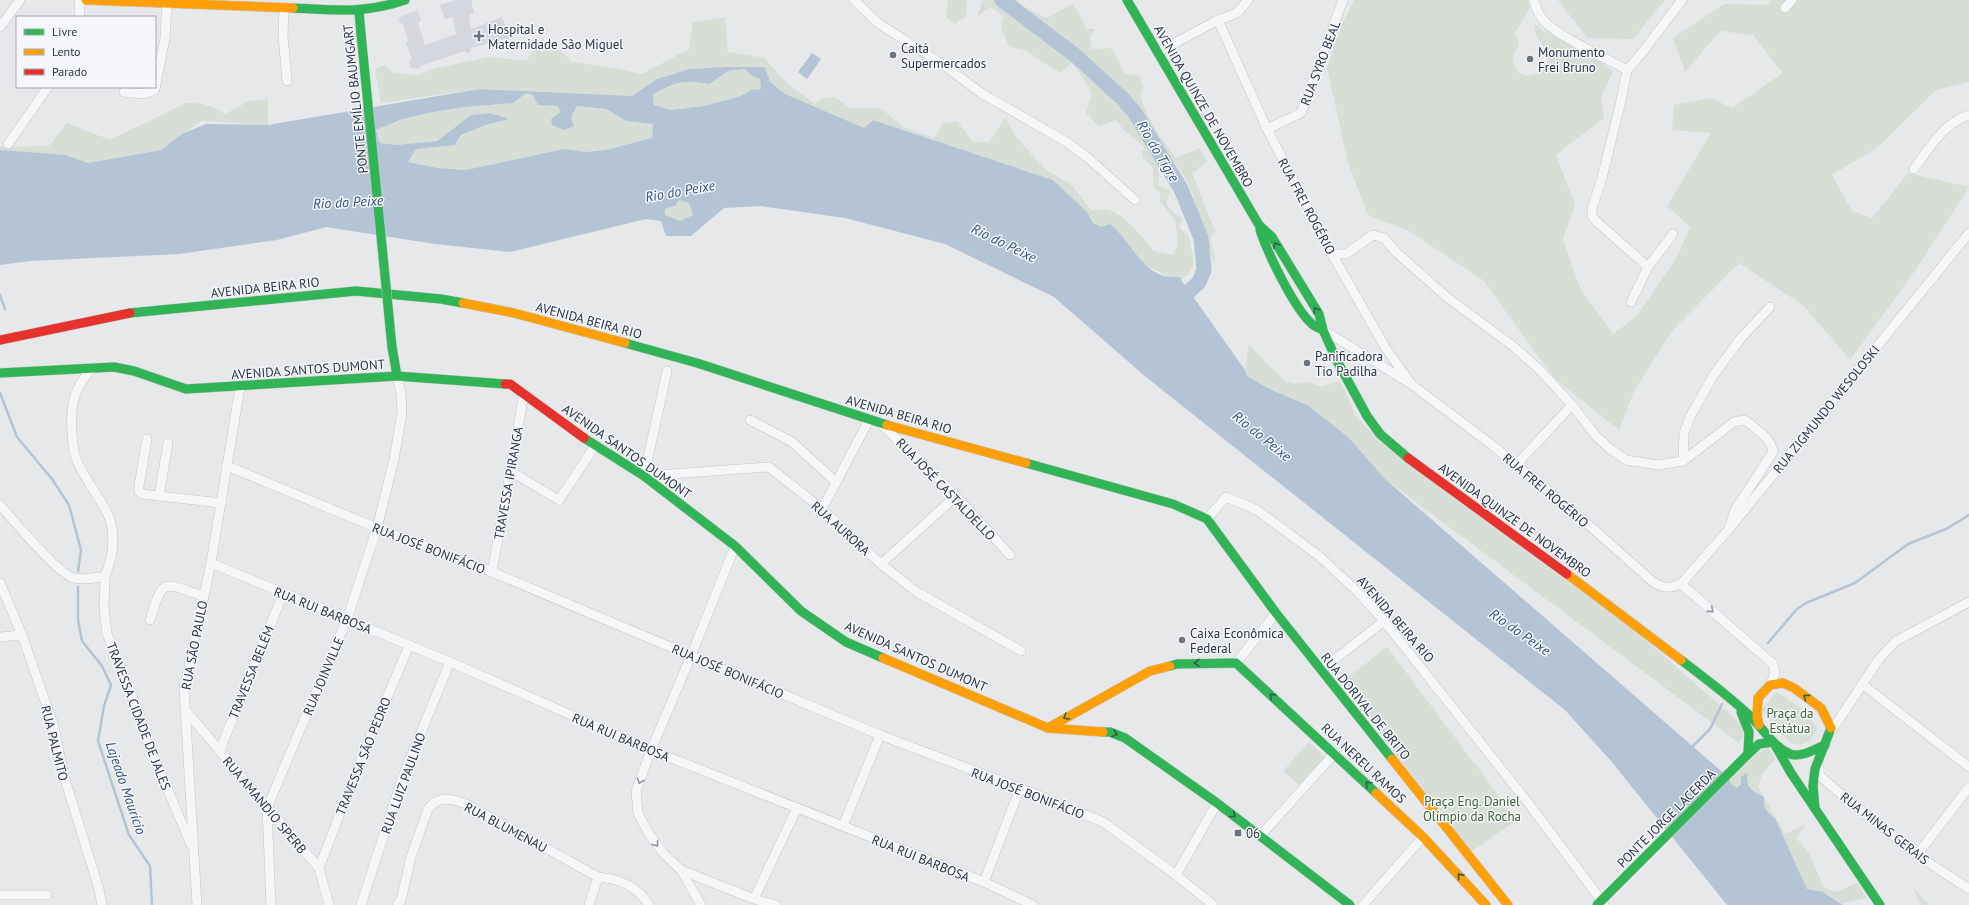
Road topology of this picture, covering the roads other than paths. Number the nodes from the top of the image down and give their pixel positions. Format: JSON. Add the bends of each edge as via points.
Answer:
{"nodes":[{"id":1,"x":20,"y":0,"type":"edge"},
{"id":2,"x":79,"y":0,"type":"edge"},
{"id":3,"x":86,"y":0,"type":"edge"},
{"id":4,"x":405,"y":0,"type":"edge"},
{"id":5,"x":854,"y":0,"type":"edge"},
{"id":6,"x":1127,"y":0,"type":"edge"},
{"id":7,"x":1248,"y":0,"type":"edge"},
{"id":8,"x":1343,"y":0,"type":"edge"},
{"id":9,"x":1534,"y":0,"type":"edge"},
{"id":10,"x":1682,"y":0,"type":"edge"},
{"id":11,"x":1792,"y":0,"type":"edge"},
{"id":12,"x":167,"y":3,"type":"junction"},
{"id":13,"x":385,"y":3,"type":"edge"},
{"id":14,"x":284,"y":8,"type":"junction"},
{"id":15,"x":1785,"y":8,"type":"dead end"},
{"id":16,"x":359,"y":11,"type":"junction"},
{"id":17,"x":80,"y":16,"type":"edge"},
{"id":18,"x":1218,"y":20,"type":"junction"},
{"id":19,"x":0,"y":27,"type":"edge"},
{"id":20,"x":1158,"y":52,"type":"junction"},
{"id":21,"x":1627,"y":70,"type":"junction"},
{"id":22,"x":156,"y":80,"type":"edge"},
{"id":23,"x":287,"y":81,"type":"dead end"},
{"id":24,"x":47,"y":88,"type":"edge"},
{"id":25,"x":154,"y":88,"type":"edge"},
{"id":26,"x":124,"y":92,"type":"dead end"},
{"id":27,"x":1969,"y":115,"type":"edge"},
{"id":28,"x":1267,"y":129,"type":"junction"},
{"id":29,"x":8,"y":144,"type":"dead end"},
{"id":30,"x":1914,"y":169,"type":"dead end"},
{"id":31,"x":1135,"y":200,"type":"dead end"},
{"id":32,"x":1259,"y":225,"type":"junction"},
{"id":33,"x":1969,"y":233,"type":"edge"},
{"id":34,"x":1673,"y":234,"type":"dead end"},
{"id":35,"x":1332,"y":254,"type":"junction"},
{"id":36,"x":1648,"y":267,"type":"junction"},
{"id":37,"x":1290,"y":268,"type":"junction"},
{"id":38,"x":1278,"y":269,"type":"junction"},
{"id":39,"x":1304,"y":292,"type":"junction"},
{"id":40,"x":1631,"y":302,"type":"dead end"},
{"id":41,"x":1297,"y":303,"type":"junction"},
{"id":42,"x":1770,"y":307,"type":"dead end"},
{"id":43,"x":1323,"y":330,"type":"junction"},
{"id":44,"x":0,"y":340,"type":"edge"},
{"id":45,"x":92,"y":368,"type":"junction"},
{"id":46,"x":666,"y":371,"type":"dead end"},
{"id":47,"x":0,"y":372,"type":"edge"},
{"id":48,"x":398,"y":376,"type":"junction"},
{"id":49,"x":1411,"y":384,"type":"junction"},
{"id":50,"x":240,"y":387,"type":"junction"},
{"id":51,"x":524,"y":394,"type":"junction"},
{"id":52,"x":1572,"y":404,"type":"junction"},
{"id":53,"x":750,"y":420,"type":"dead end"},
{"id":54,"x":869,"y":420,"type":"junction"},
{"id":55,"x":881,"y":424,"type":"junction"},
{"id":56,"x":147,"y":439,"type":"dead end"},
{"id":57,"x":168,"y":443,"type":"dead end"},
{"id":58,"x":595,"y":446,"type":"junction"},
{"id":59,"x":1683,"y":461,"type":"junction"},
{"id":60,"x":1516,"y":465,"type":"junction"},
{"id":61,"x":226,"y":466,"type":"junction"},
{"id":62,"x":510,"y":471,"type":"junction"},
{"id":63,"x":644,"y":476,"type":"junction"},
{"id":64,"x":836,"y":482,"type":"junction"},
{"id":65,"x":159,"y":496,"type":"junction"},
{"id":66,"x":956,"y":496,"type":"junction"},
{"id":67,"x":221,"y":503,"type":"junction"},
{"id":68,"x":0,"y":505,"type":"edge"},
{"id":69,"x":822,"y":509,"type":"junction"},
{"id":70,"x":1207,"y":519,"type":"junction"},
{"id":71,"x":377,"y":528,"type":"junction"},
{"id":72,"x":1729,"y":529,"type":"junction"},
{"id":73,"x":735,"y":546,"type":"junction"},
{"id":74,"x":1010,"y":555,"type":"dead end"},
{"id":75,"x":211,"y":563,"type":"junction"},
{"id":76,"x":881,"y":564,"type":"junction"},
{"id":77,"x":492,"y":572,"type":"junction"},
{"id":78,"x":105,"y":576,"type":"junction"},
{"id":79,"x":0,"y":583,"type":"edge"},
{"id":80,"x":1682,"y":584,"type":"junction"},
{"id":81,"x":283,"y":594,"type":"junction"},
{"id":82,"x":203,"y":596,"type":"junction"},
{"id":83,"x":1969,"y":602,"type":"edge"},
{"id":84,"x":1276,"y":614,"type":"junction"},
{"id":85,"x":347,"y":619,"type":"junction"},
{"id":86,"x":150,"y":620,"type":"dead end"},
{"id":87,"x":1384,"y":621,"type":"junction"},
{"id":88,"x":22,"y":635,"type":"junction"},
{"id":89,"x":0,"y":637,"type":"edge"},
{"id":90,"x":409,"y":646,"type":"junction"},
{"id":91,"x":1021,"y":651,"type":"dead end"},
{"id":92,"x":691,"y":656,"type":"junction"},
{"id":93,"x":450,"y":662,"type":"junction"},
{"id":94,"x":1236,"y":663,"type":"junction"},
{"id":95,"x":1321,"y":670,"type":"junction"},
{"id":96,"x":1862,"y":684,"type":"junction"},
{"id":97,"x":1770,"y":685,"type":"junction"},
{"id":98,"x":1731,"y":698,"type":"junction"},
{"id":99,"x":1751,"y":699,"type":"junction"},
{"id":100,"x":1821,"y":708,"type":"junction"},
{"id":101,"x":1079,"y":710,"type":"junction"},
{"id":102,"x":186,"y":712,"type":"junction"},
{"id":103,"x":1842,"y":714,"type":"junction"},
{"id":104,"x":1759,"y":725,"type":"junction"},
{"id":105,"x":1048,"y":728,"type":"junction"},
{"id":106,"x":1832,"y":730,"type":"junction"},
{"id":107,"x":1090,"y":731,"type":"junction"},
{"id":108,"x":880,"y":735,"type":"junction"},
{"id":109,"x":1774,"y":743,"type":"junction"},
{"id":110,"x":1825,"y":745,"type":"junction"},
{"id":111,"x":220,"y":750,"type":"junction"},
{"id":112,"x":651,"y":750,"type":"junction"},
{"id":113,"x":1749,"y":752,"type":"junction"},
{"id":114,"x":1335,"y":753,"type":"junction"},
{"id":115,"x":1820,"y":756,"type":"junction"},
{"id":116,"x":1969,"y":767,"type":"edge"},
{"id":117,"x":1969,"y":787,"type":"edge"},
{"id":118,"x":1020,"y":788,"type":"junction"},
{"id":119,"x":1217,"y":803,"type":"junction"},
{"id":120,"x":267,"y":808,"type":"junction"},
{"id":121,"x":796,"y":808,"type":"junction"},
{"id":122,"x":1815,"y":808,"type":"junction"},
{"id":123,"x":843,"y":826,"type":"junction"},
{"id":124,"x":1260,"y":836,"type":"junction"},
{"id":125,"x":1423,"y":837,"type":"junction"},
{"id":126,"x":193,"y":851,"type":"junction"},
{"id":127,"x":1917,"y":855,"type":"junction"},
{"id":128,"x":319,"y":868,"type":"junction"},
{"id":129,"x":681,"y":870,"type":"junction"},
{"id":130,"x":1176,"y":875,"type":"junction"},
{"id":131,"x":598,"y":877,"type":"junction"},
{"id":132,"x":984,"y":882,"type":"junction"},
{"id":133,"x":1969,"y":888,"type":"edge"},
{"id":134,"x":0,"y":895,"type":"edge"},
{"id":135,"x":46,"y":895,"type":"dead end"},
{"id":136,"x":754,"y":899,"type":"junction"},
{"id":137,"x":102,"y":905,"type":"edge"},
{"id":138,"x":197,"y":905,"type":"edge"},
{"id":139,"x":271,"y":905,"type":"edge"},
{"id":140,"x":329,"y":905,"type":"edge"},
{"id":141,"x":361,"y":905,"type":"edge"},
{"id":142,"x":398,"y":905,"type":"edge"},
{"id":143,"x":589,"y":905,"type":"edge"},
{"id":144,"x":649,"y":905,"type":"edge"},
{"id":145,"x":701,"y":905,"type":"edge"},
{"id":146,"x":776,"y":905,"type":"edge"},
{"id":147,"x":1033,"y":905,"type":"edge"},
{"id":148,"x":1213,"y":905,"type":"edge"},
{"id":149,"x":1350,"y":905,"type":"edge"},
{"id":150,"x":1363,"y":905,"type":"edge"},
{"id":151,"x":1486,"y":905,"type":"edge"},
{"id":152,"x":1508,"y":905,"type":"edge"},
{"id":153,"x":1597,"y":905,"type":"edge"},
{"id":154,"x":1605,"y":905,"type":"edge"},
{"id":155,"x":1880,"y":905,"type":"edge"}],
"edges":[{"from":1,"to":19,"type":"street"},
{"from":2,"to":17,"type":"street"},
{"from":3,"to":12,"type":"street"},
{"from":4,"to":13,"type":"street"},
{"from":5,"to":31,"type":"street","via":[[878,23],[945,66],[981,93],[1065,141]]},
{"from":6,"to":20,"type":"street","name":"AVENIDA QUINZE DE NOVEMBRO"},
{"from":7,"to":18,"type":"street","via":[[1237,13]]},
{"from":8,"to":28,"type":"street","name":"RUA SYRO BEAL","via":[[1301,113]]},
{"from":9,"to":21,"type":"street","via":[[1535,7],[1544,20],[1558,32]]},
{"from":10,"to":21,"type":"street"},
{"from":11,"to":15,"type":"street"},
{"from":12,"to":14,"type":"street"},
{"from":12,"to":22,"type":"street","via":[[165,38]]},
{"from":13,"to":16,"type":"street"},
{"from":14,"to":16,"type":"street"},
{"from":14,"to":23,"type":"street","via":[[283,36]]},
{"from":16,"to":48,"type":"street","name":"PONTE EMÍLIO BAUMGART","bridge":true,"via":[[392,347]]},
{"from":18,"to":20,"type":"street"},
{"from":18,"to":28,"type":"street","name":"RUA FREI ROGÉRIO"},
{"from":20,"to":32,"type":"street","name":"AVENIDA QUINZE DE NOVEMBRO"},
{"from":21,"to":36,"type":"street","via":[[1592,216]]},
{"from":24,"to":29,"type":"street"},
{"from":25,"to":26,"type":"street","via":[[152,92],[147,93]]},
{"from":27,"to":30,"type":"street","via":[[1944,130]]},
{"from":28,"to":35,"type":"street","name":"RUA FREI ROGÉRIO"},
{"from":37,"to":32,"type":"street","name":"AVENIDA QUINZE DE NOVEMBRO","one_way":true,"via":[[1272,237]]},
{"from":32,"to":38,"type":"street","name":"AVENIDA QUINZE DE NOVEMBRO","via":[[1261,238]]},
{"from":33,"to":72,"type":"street","name":"RUA ZIGMUNDO WESOLOSKI"},
{"from":34,"to":36,"type":"street"},
{"from":35,"to":49,"type":"street","name":"RUA FREI ROGÉRIO","via":[[1385,347]]},
{"from":35,"to":52,"type":"street","via":[[1346,254],[1373,235],[1384,238],[1448,298],[1512,346]]},
{"from":36,"to":40,"type":"street"},
{"from":37,"to":38,"type":"street"},
{"from":37,"to":39,"type":"street","name":"AVENIDA QUINZE DE NOVEMBRO"},
{"from":38,"to":41,"type":"street","name":"AVENIDA QUINZE DE NOVEMBRO"},
{"from":39,"to":41,"type":"street"},
{"from":43,"to":39,"type":"street","name":"AVENIDA QUINZE DE NOVEMBRO","one_way":true,"via":[[1318,314]]},
{"from":41,"to":43,"type":"street","name":"AVENIDA QUINZE DE NOVEMBRO","via":[[1312,324]]},
{"from":42,"to":59,"type":"street","via":[[1741,338],[1713,376],[1688,421],[1684,433]]},
{"from":43,"to":49,"type":"street","name":"RUA FREI ROGÉRIO"},
{"from":43,"to":98,"type":"street","name":"AVENIDA QUINZE DE NOVEMBRO","via":[[1353,392],[1380,434],[1400,452],[1623,615]]},
{"from":44,"to":54,"type":"street","name":"AVENIDA BEIRA RIO","via":[[129,313],[356,291],[441,300],[514,313],[697,363]]},
{"from":45,"to":47,"type":"street","name":"AVENIDA SANTOS DUMONT"},
{"from":45,"to":50,"type":"street","name":"AVENIDA SANTOS DUMONT","via":[[114,367],[134,371],[186,389]]},
{"from":45,"to":78,"type":"street","name":"TRAVESSA CIDADE DE JALES","via":[[83,378],[74,400],[72,434],[77,462],[108,516],[114,537],[112,559]]},
{"from":46,"to":63,"type":"street"},
{"from":48,"to":50,"type":"street","name":"AVENIDA SANTOS DUMONT"},
{"from":48,"to":51,"type":"street","name":"AVENIDA SANTOS DUMONT","via":[[497,382],[510,384]]},
{"from":48,"to":71,"type":"street","name":"RUA JOINVILLE","via":[[402,413]]},
{"from":49,"to":60,"type":"street","name":"RUA FREI ROGÉRIO"},
{"from":50,"to":61,"type":"street","name":"RUA SÃO PAULO"},
{"from":51,"to":58,"type":"street","name":"AVENIDA SANTOS DUMONT"},
{"from":51,"to":62,"type":"street","name":"TRAVESSA IPIRANGA"},
{"from":52,"to":59,"type":"street","via":[[1596,436],[1626,460],[1658,465]]},
{"from":52,"to":60,"type":"street"},
{"from":53,"to":64,"type":"street","via":[[792,442]]},
{"from":54,"to":55,"type":"street","name":"AVENIDA BEIRA RIO"},
{"from":54,"to":64,"type":"street"},
{"from":55,"to":66,"type":"street","name":"RUA JOSÉ CASTALDELLO"},
{"from":55,"to":70,"type":"street","name":"AVENIDA BEIRA RIO","via":[[1173,504]]},
{"from":56,"to":65,"type":"street","via":[[139,491],[142,494]]},
{"from":57,"to":65,"type":"street"},
{"from":58,"to":62,"type":"street","via":[[559,500]]},
{"from":58,"to":63,"type":"street","name":"AVENIDA SANTOS DUMONT"},
{"from":59,"to":72,"type":"street","via":[[1739,420],[1748,422],[1772,446],[1773,452],[1735,510]]},
{"from":60,"to":80,"type":"street","name":"RUA FREI ROGÉRIO","via":[[1653,582],[1660,587],[1668,588]]},
{"from":61,"to":67,"type":"street","name":"RUA SÃO PAULO"},
{"from":61,"to":71,"type":"street","name":"RUA JOSÉ BONIFÁCIO"},
{"from":62,"to":77,"type":"street","name":"TRAVESSA IPIRANGA"},
{"from":63,"to":69,"type":"street","name":"RUA AURORA","via":[[769,467]]},
{"from":63,"to":73,"type":"street","name":"AVENIDA SANTOS DUMONT"},
{"from":64,"to":69,"type":"street"},
{"from":65,"to":67,"type":"street"},
{"from":66,"to":74,"type":"street","name":"RUA JOSÉ CASTALDELLO"},
{"from":66,"to":76,"type":"street"},
{"from":67,"to":75,"type":"street","name":"RUA SÃO PAULO"},
{"from":68,"to":78,"type":"street","via":[[68,576],[86,579]]},
{"from":69,"to":76,"type":"street","name":"RUA AURORA"},
{"from":70,"to":84,"type":"street","name":"RUA DORIVAL DE BRITO"},
{"from":70,"to":87,"type":"street","name":"AVENIDA BEIRA RIO","via":[[1226,496],[1257,510],[1319,556],[1358,592]]},
{"from":71,"to":77,"type":"street","name":"RUA JOSÉ BONIFÁCIO"},
{"from":71,"to":85,"type":"street","name":"RUA JOINVILLE"},
{"from":72,"to":80,"type":"street","name":"RUA ZIGMUNDO WESOLOSKI"},
{"from":73,"to":92,"type":"street"},
{"from":73,"to":105,"type":"street","name":"AVENIDA SANTOS DUMONT","via":[[801,611],[846,642]]},
{"from":75,"to":81,"type":"street","name":"RUA RUI BARBOSA"},
{"from":75,"to":82,"type":"street","name":"RUA SÃO PAULO"},
{"from":76,"to":91,"type":"street","name":"RUA AURORA","via":[[917,592]]},
{"from":77,"to":92,"type":"street","name":"RUA JOSÉ BONIFÁCIO"},
{"from":78,"to":126,"type":"street","name":"TRAVESSA CIDADE DE JALES","via":[[104,608],[107,634]]},
{"from":79,"to":88,"type":"street","name":"RUA PALMITO"},
{"from":80,"to":97,"type":"street","one_way":true,"via":[[1772,664],[1775,674]]},
{"from":81,"to":85,"type":"street","name":"RUA RUI BARBOSA"},
{"from":81,"to":111,"type":"street","name":"TRAVESSA BELÉM"},
{"from":82,"to":86,"type":"street","via":[[171,585],[165,586],[158,594]]},
{"from":82,"to":102,"type":"street","name":"RUA SÃO PAULO","via":[[186,676]]},
{"from":83,"to":96,"type":"street","via":[[1896,641],[1879,659]]},
{"from":84,"to":94,"type":"street"},
{"from":84,"to":95,"type":"street","name":"RUA DORIVAL DE BRITO"},
{"from":85,"to":90,"type":"street","name":"RUA RUI BARBOSA"},
{"from":85,"to":120,"type":"street","name":"RUA JOINVILLE"},
{"from":87,"to":95,"type":"street"},
{"from":87,"to":154,"type":"street","name":"AVENIDA BEIRA RIO","via":[[1529,804]]},
{"from":88,"to":89,"type":"street"},
{"from":88,"to":137,"type":"street","name":"RUA PALMITO","via":[[54,727],[64,776]]},
{"from":90,"to":93,"type":"street","name":"RUA RUI BARBOSA"},
{"from":90,"to":128,"type":"street","name":"TRAVESSA SÃO PEDRO","via":[[363,754]]},
{"from":92,"to":108,"type":"street","name":"RUA JOSÉ BONIFÁCIO"},
{"from":92,"to":112,"type":"street"},
{"from":93,"to":112,"type":"street","name":"RUA RUI BARBOSA"},
{"from":93,"to":141,"type":"street","name":"RUA LUIZ PAULINO","via":[[403,776]]},
{"from":94,"to":101,"type":"street","one_way":true,"via":[[1177,664],[1162,667]]},
{"from":114,"to":94,"type":"street","name":"RUA NEREU RAMOS","one_way":true},
{"from":95,"to":152,"type":"street","name":"RUA DORIVAL DE BRITO"},
{"from":96,"to":103,"type":"street"},
{"from":96,"to":116,"type":"street"},
{"from":97,"to":99,"type":"street"},
{"from":100,"to":97,"type":"street","one_way":true,"via":[[1790,685]]},
{"from":98,"to":99,"type":"street","name":"AVENIDA QUINZE DE NOVEMBRO"},
{"from":98,"to":104,"type":"street","name":"AVENIDA QUINZE DE NOVEMBRO"},
{"from":98,"to":113,"type":"street","via":[[1747,721],[1750,736]]},
{"from":99,"to":104,"type":"street"},
{"from":100,"to":103,"type":"street"},
{"from":100,"to":106,"type":"street"},
{"from":101,"to":105,"type":"street","one_way":true},
{"from":101,"to":107,"type":"street"},
{"from":102,"to":111,"type":"street","name":"RUA AMANDIO SPERB"},
{"from":102,"to":126,"type":"street","name":"RUA SÃO PAULO"},
{"from":103,"to":106,"type":"street"},
{"from":104,"to":109,"type":"street"},
{"from":104,"to":113,"type":"street","name":"PONTE JORGE LACERDA"},
{"from":105,"to":107,"type":"street","name":"AVENIDA SANTOS DUMONT"},
{"from":106,"to":110,"type":"street"},
{"from":107,"to":119,"type":"street","name":"AVENIDA SANTOS DUMONT","one_way":true,"via":[[1110,732],[1125,738]]},
{"from":108,"to":118,"type":"street","name":"RUA JOSÉ BONIFÁCIO"},
{"from":108,"to":123,"type":"street"},
{"from":109,"to":110,"type":"street","via":[[1791,754],[1800,755]]},
{"from":109,"to":113,"type":"street","name":"PONTE JORGE LACERDA","via":[[1759,744]]},
{"from":109,"to":122,"type":"street"},
{"from":110,"to":115,"type":"street"},
{"from":111,"to":120,"type":"street","name":"RUA AMANDIO SPERB"},
{"from":112,"to":121,"type":"street","name":"RUA RUI BARBOSA"},
{"from":112,"to":129,"type":"street","one_way":true,"via":[[636,791],[638,813],[664,854]]},
{"from":113,"to":153,"type":"street","name":"PONTE JORGE LACERDA","bridge":true},
{"from":114,"to":124,"type":"street"},
{"from":125,"to":114,"type":"street","name":"RUA NEREU RAMOS","one_way":true},
{"from":115,"to":122,"type":"street","via":[[1813,786]]},
{"from":115,"to":127,"type":"street","name":"RUA MINAS GERAIS","via":[[1819,774],[1824,780]]},
{"from":117,"to":127,"type":"street"},
{"from":118,"to":130,"type":"street","name":"RUA JOSÉ BONIFÁCIO","via":[[1103,822]]},
{"from":118,"to":132,"type":"street"},
{"from":119,"to":124,"type":"street","name":"AVENIDA SANTOS DUMONT","one_way":true},
{"from":119,"to":130,"type":"street"},
{"from":120,"to":128,"type":"street","name":"RUA AMANDIO SPERB"},
{"from":120,"to":139,"type":"street","name":"RUA JOINVILLE"},
{"from":121,"to":123,"type":"street","name":"RUA RUI BARBOSA"},
{"from":121,"to":136,"type":"street"},
{"from":122,"to":155,"type":"street"},
{"from":123,"to":132,"type":"street","name":"RUA RUI BARBOSA"},
{"from":124,"to":149,"type":"street","name":"AVENIDA SANTOS DUMONT"},
{"from":125,"to":150,"type":"street"},
{"from":151,"to":125,"type":"street","name":"RUA NEREU RAMOS","one_way":true},
{"from":126,"to":138,"type":"street","name":"RUA SÃO PAULO"},
{"from":127,"to":133,"type":"street","name":"RUA MINAS GERAIS"},
{"from":128,"to":140,"type":"street","name":"RUA AMANDIO SPERB"},
{"from":129,"to":136,"type":"street"},
{"from":129,"to":145,"type":"street"},
{"from":130,"to":148,"type":"street","name":"RUA JOSÉ BONIFÁCIO"},
{"from":131,"to":142,"type":"street","name":"RUA BLUMENAU","via":[[466,804],[443,799],[434,802],[423,820]]},
{"from":131,"to":143,"type":"street"},
{"from":131,"to":144,"type":"street","name":"RUA BLUMENAU","via":[[628,884],[642,893]]},
{"from":132,"to":147,"type":"street","name":"RUA RUI BARBOSA"},
{"from":134,"to":135,"type":"street"},
{"from":136,"to":146,"type":"street"}]}
